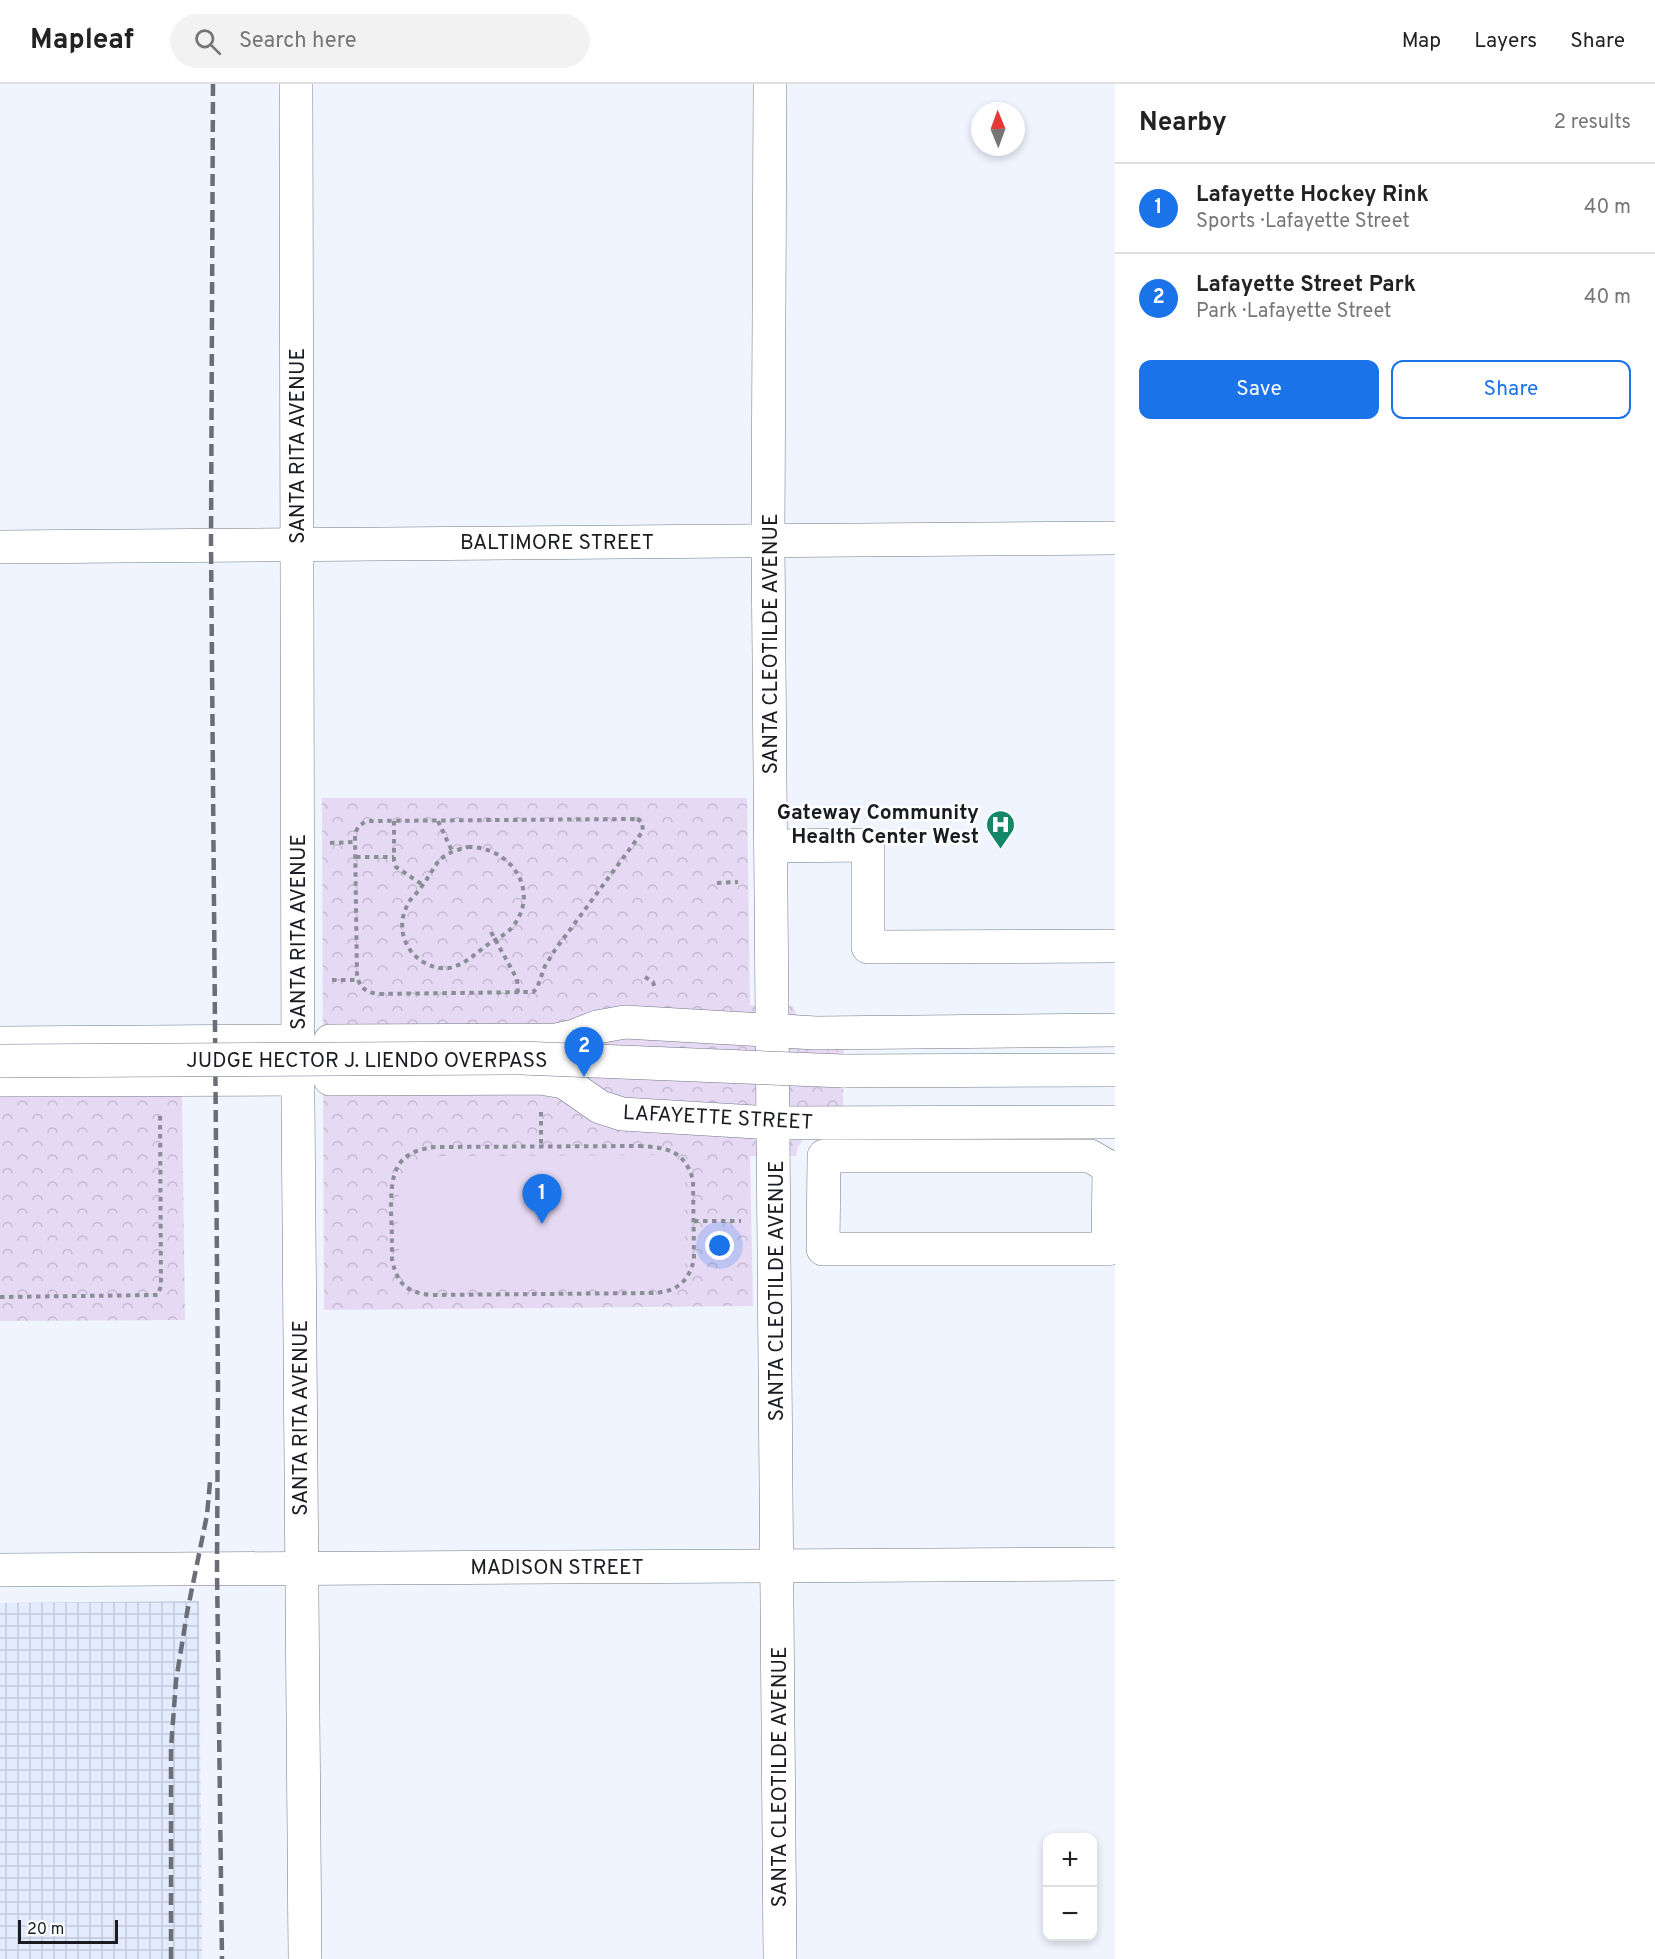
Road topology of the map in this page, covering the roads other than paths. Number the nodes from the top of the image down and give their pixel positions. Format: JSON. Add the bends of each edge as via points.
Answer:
{"nodes":[{"id":1,"x":296,"y":84,"type":"edge"},
{"id":2,"x":770,"y":84,"type":"edge"},
{"id":3,"x":1115,"y":538,"type":"edge"},
{"id":4,"x":768,"y":541,"type":"junction"},
{"id":5,"x":297,"y":543,"type":"junction"},
{"id":6,"x":0,"y":547,"type":"edge"},
{"id":7,"x":771,"y":846,"type":"junction"},
{"id":8,"x":1115,"y":946,"type":"edge"},
{"id":9,"x":773,"y":1018,"type":"junction"},
{"id":10,"x":1115,"y":1030,"type":"edge"},
{"id":11,"x":314,"y":1041,"type":"junction"},
{"id":12,"x":0,"y":1043,"type":"edge"},
{"id":13,"x":0,"y":1061,"type":"edge"},
{"id":14,"x":1115,"y":1070,"type":"edge"},
{"id":15,"x":314,"y":1079,"type":"junction"},
{"id":16,"x":0,"y":1080,"type":"edge"},
{"id":17,"x":1115,"y":1122,"type":"edge"},
{"id":18,"x":774,"y":1123,"type":"junction"},
{"id":19,"x":1112,"y":1167,"type":"edge"},
{"id":20,"x":823,"y":1214,"type":"junction"},
{"id":21,"x":760,"y":1218,"type":"junction"},
{"id":22,"x":1115,"y":1564,"type":"edge"},
{"id":23,"x":778,"y":1566,"type":"junction"},
{"id":24,"x":301,"y":1568,"type":"junction"},
{"id":25,"x":0,"y":1570,"type":"edge"},
{"id":26,"x":305,"y":1959,"type":"edge"},
{"id":27,"x":780,"y":1959,"type":"edge"}],
"edges":[{"from":1,"to":5,"type":"street","name":"SANTA RITA AVENUE"},
{"from":2,"to":4,"type":"street","name":"SANTA CLEOTILDE AVENUE"},
{"from":3,"to":4,"type":"street","name":"BALTIMORE STREET"},
{"from":4,"to":5,"type":"street","name":"BALTIMORE STREET"},
{"from":4,"to":7,"type":"street","name":"SANTA CLEOTILDE AVENUE"},
{"from":5,"to":6,"type":"street","name":"BALTIMORE STREET"},
{"from":5,"to":11,"type":"street","name":"SANTA RITA AVENUE"},
{"from":7,"to":8,"type":"street","via":[[868,845],[868,947]]},
{"from":7,"to":9,"type":"street","name":"SANTA CLEOTILDE AVENUE"},
{"from":9,"to":10,"type":"street","via":[[816,1033]]},
{"from":9,"to":11,"type":"street","via":[[625,1022],[556,1040]]},
{"from":9,"to":18,"type":"street","name":"SANTA CLEOTILDE AVENUE"},
{"from":11,"to":12,"type":"street"},
{"from":11,"to":15,"type":"street","name":"SANTA RITA AVENUE"},
{"from":13,"to":14,"type":"street","name":"JUDGE HECTOR J. LIENDO OVERPASS","bridge":true,"via":[[521,1058],[843,1071]]},
{"from":15,"to":16,"type":"street","name":"LAFAYETTE STREET"},
{"from":15,"to":18,"type":"street","name":"LAFAYETTE STREET","via":[[540,1078],[564,1082],[600,1107],[622,1114]]},
{"from":15,"to":24,"type":"street","name":"SANTA RITA AVENUE"},
{"from":17,"to":18,"type":"street","name":"LAFAYETTE STREET"},
{"from":18,"to":21,"type":"street","name":"SANTA CLEOTILDE AVENUE","via":[[774,1156]]},
{"from":19,"to":20,"type":"street","via":[[1090,1156],[824,1156]]},
{"from":19,"to":20,"type":"street","via":[[1108,1249],[823,1250]]},
{"from":20,"to":21,"type":"street"},
{"from":21,"to":23,"type":"street","name":"SANTA CLEOTILDE AVENUE"},
{"from":22,"to":23,"type":"street","name":"MADISON STREET"},
{"from":23,"to":24,"type":"street","name":"MADISON STREET"},
{"from":23,"to":27,"type":"street","name":"SANTA CLEOTILDE AVENUE"},
{"from":24,"to":25,"type":"street","name":"MADISON STREET"},
{"from":24,"to":26,"type":"street","name":"SANTA RITA AVENUE"}]}
